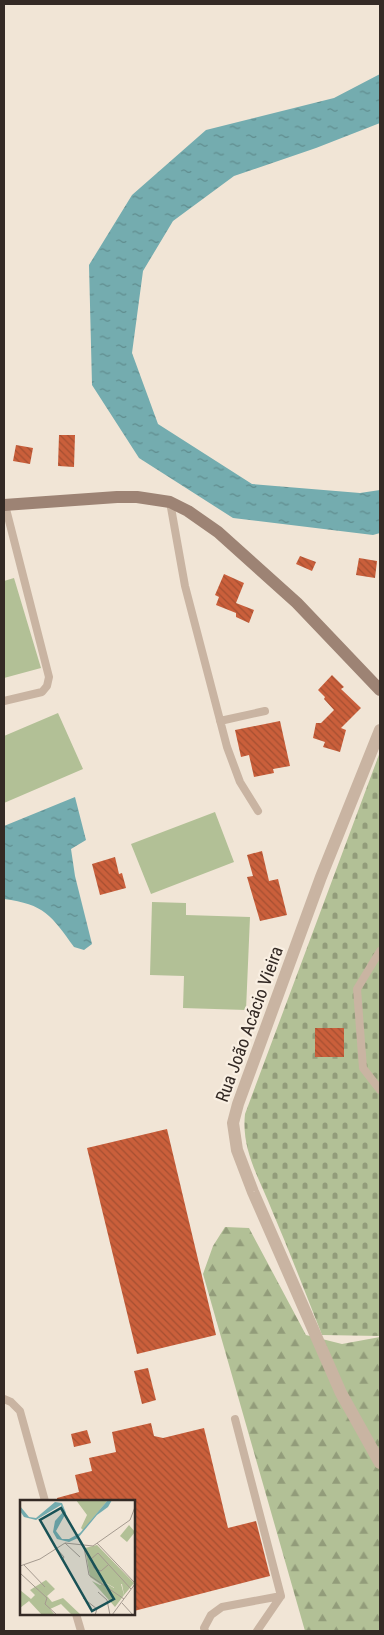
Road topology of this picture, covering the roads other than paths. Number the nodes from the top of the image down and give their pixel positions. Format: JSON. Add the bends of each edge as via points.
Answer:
{"nodes":[{"id":1,"x":170,"y":502,"type":"junction"},
{"id":2,"x":4,"y":505,"type":"edge"},
{"id":3,"x":380,"y":690,"type":"edge"},
{"id":4,"x":4,"y":701,"type":"edge"},
{"id":5,"x":265,"y":711,"type":"dead end"},
{"id":6,"x":220,"y":721,"type":"junction"},
{"id":7,"x":380,"y":730,"type":"edge"},
{"id":8,"x":258,"y":811,"type":"dead end"},
{"id":9,"x":380,"y":951,"type":"edge"},
{"id":10,"x":380,"y":1090,"type":"edge"},
{"id":11,"x":4,"y":1399,"type":"edge"},
{"id":12,"x":236,"y":1419,"type":"dead end"},
{"id":13,"x":380,"y":1464,"type":"edge"},
{"id":14,"x":45,"y":1500,"type":"edge"},
{"id":15,"x":281,"y":1596,"type":"junction"},
{"id":16,"x":76,"y":1615,"type":"edge"},
{"id":17,"x":81,"y":1631,"type":"edge"},
{"id":18,"x":205,"y":1631,"type":"edge"},
{"id":19,"x":257,"y":1631,"type":"edge"}],
"edges":[{"from":1,"to":2,"type":"street","via":[[117,497]]},
{"from":1,"to":3,"type":"street","via":[[218,532],[297,603]]},
{"from":1,"to":6,"type":"lane","via":[[185,586]]},
{"from":2,"to":4,"type":"lane","via":[[49,677],[48,686],[42,692]]},
{"from":5,"to":6,"type":"lane"},
{"from":6,"to":8,"type":"lane","via":[[240,782]]},
{"from":7,"to":13,"type":"street","name":"Rua João Acácio Vieira","via":[[318,886],[233,1123],[237,1150],[308,1319],[341,1393]]},
{"from":9,"to":10,"type":"lane","via":[[357,988],[363,1068]]},
{"from":11,"to":14,"type":"lane","via":[[20,1411]]},
{"from":12,"to":15,"type":"lane"},
{"from":15,"to":18,"type":"lane","via":[[222,1607],[211,1615]]},
{"from":15,"to":19,"type":"lane"},
{"from":16,"to":17,"type":"lane"}]}
